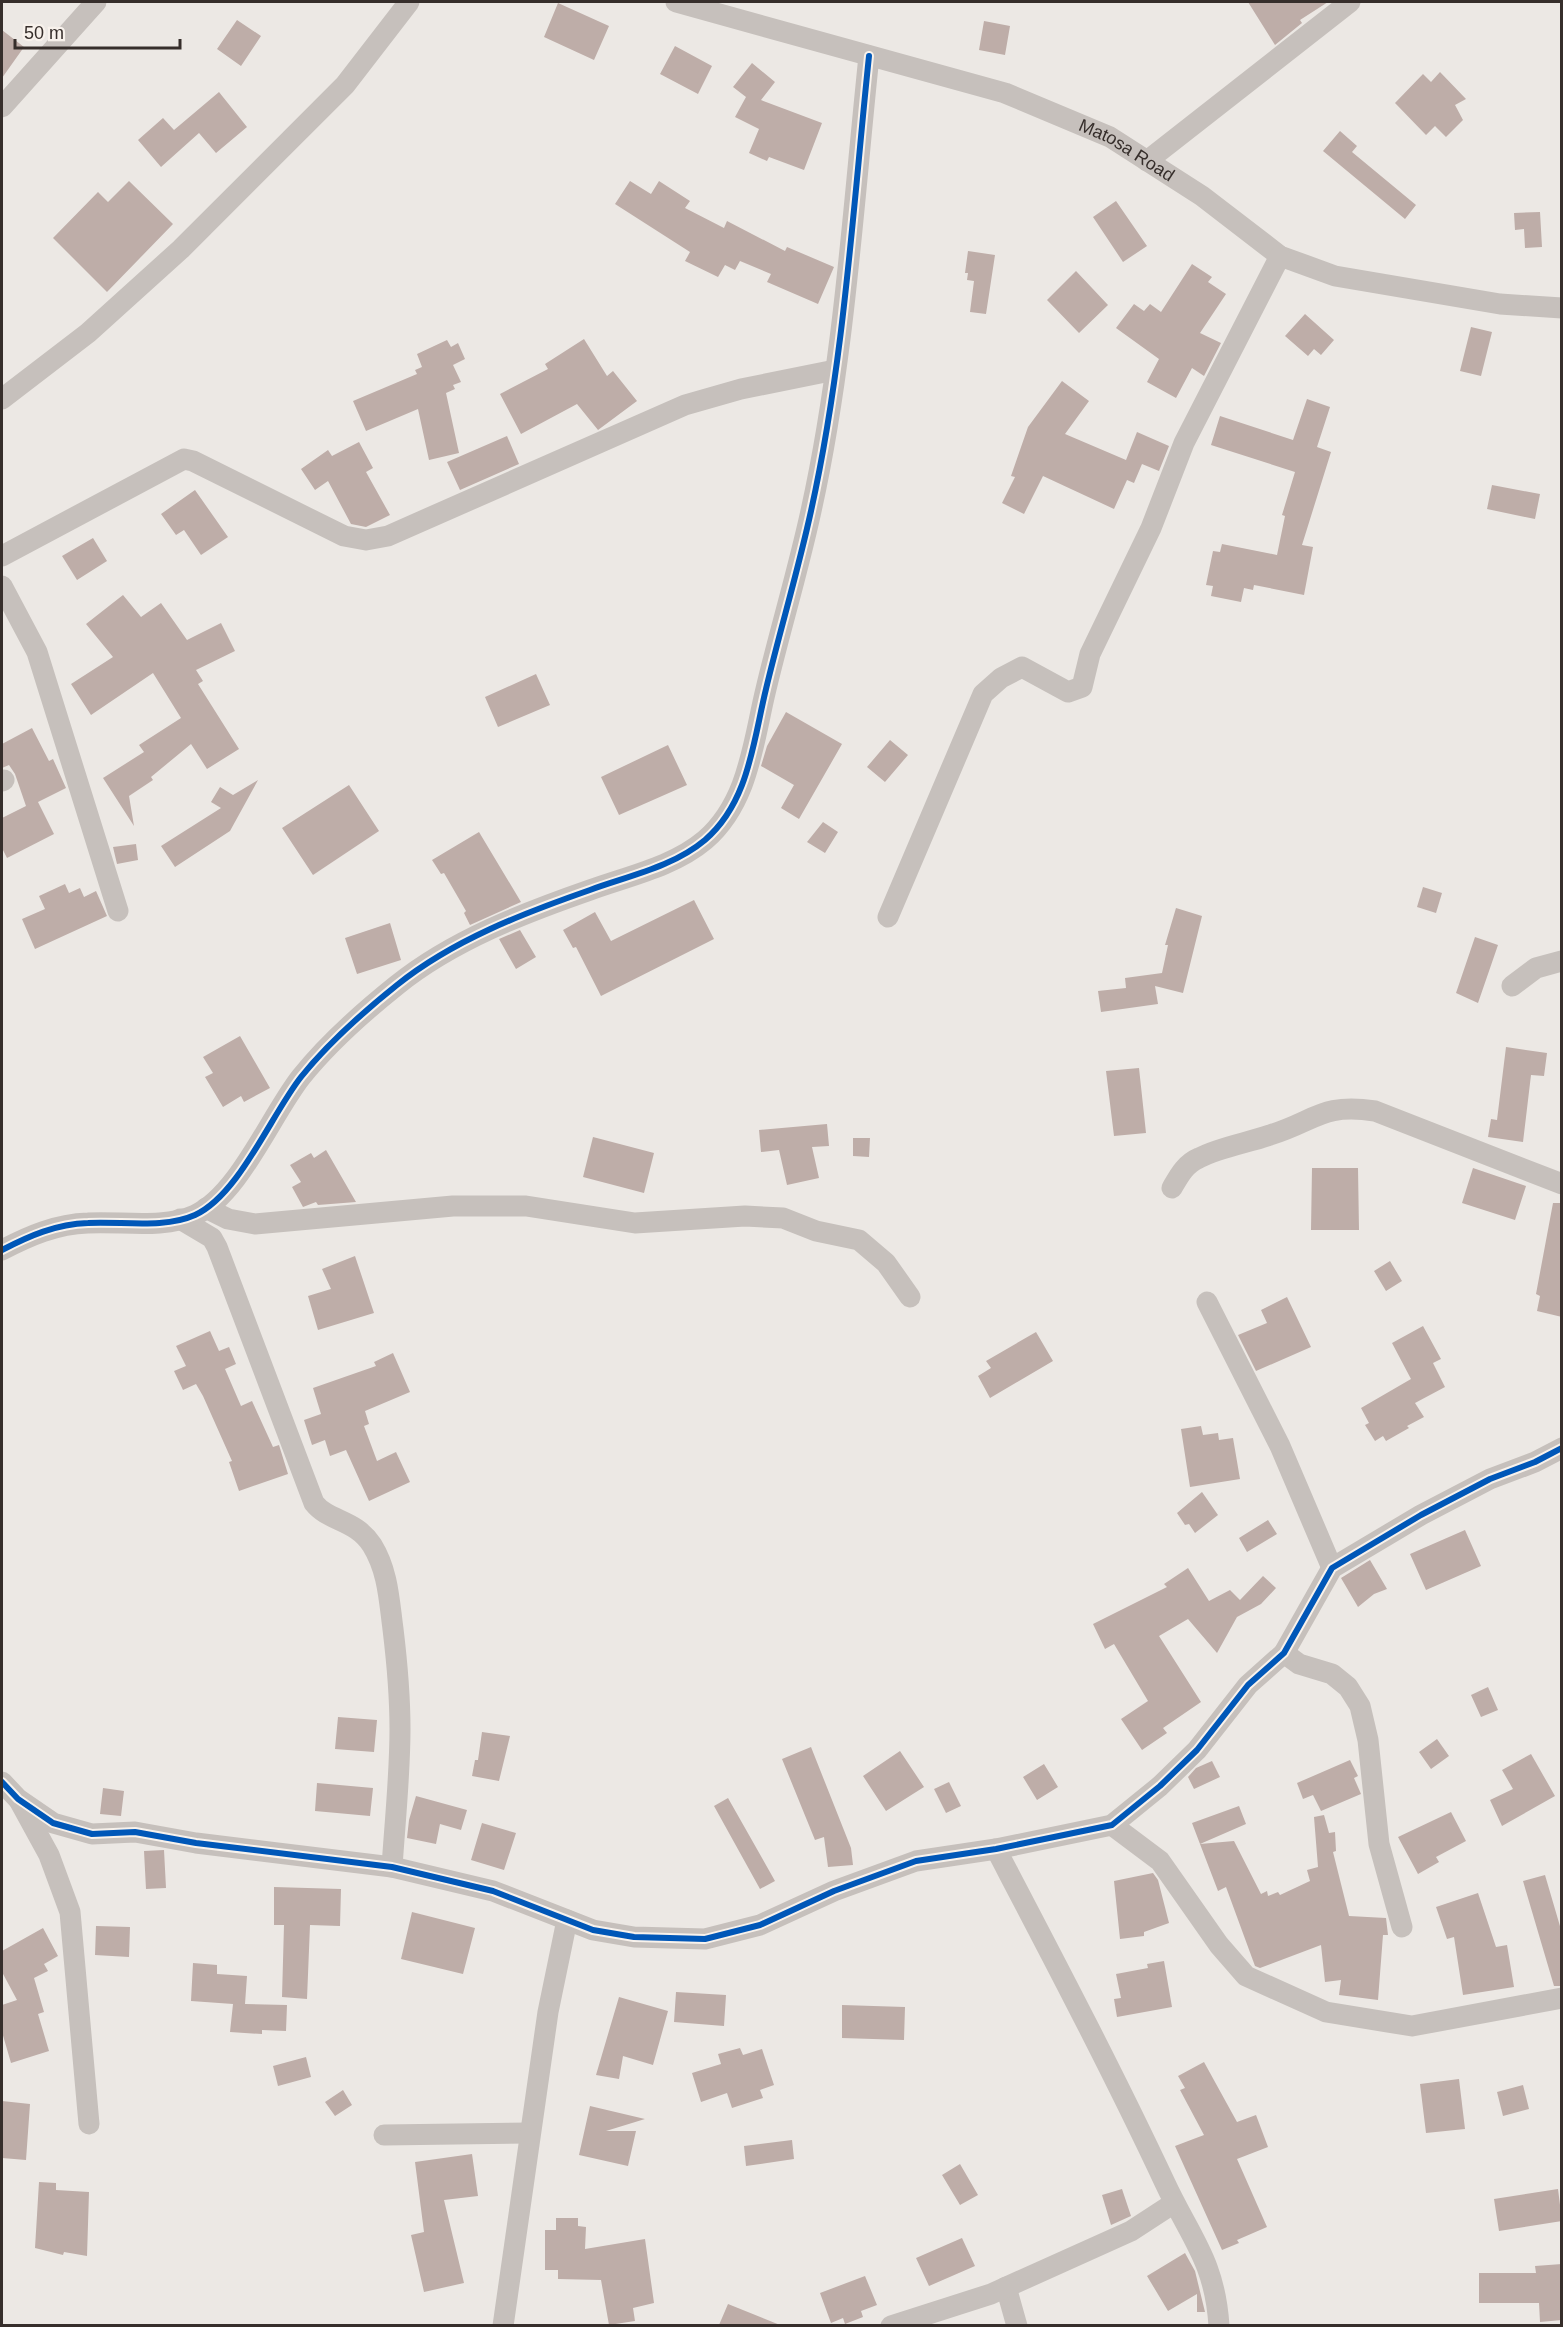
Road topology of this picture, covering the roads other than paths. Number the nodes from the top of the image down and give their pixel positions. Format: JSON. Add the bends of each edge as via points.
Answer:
{"nodes":[{"id":1,"x":96,"y":2,"type":"edge"},
{"id":2,"x":409,"y":2,"type":"edge"},
{"id":3,"x":676,"y":2,"type":"edge"},
{"id":4,"x":1350,"y":2,"type":"edge"},
{"id":5,"x":869,"y":56,"type":"junction"},
{"id":6,"x":2,"y":107,"type":"edge"},
{"id":7,"x":1147,"y":161,"type":"junction"},
{"id":8,"x":1280,"y":256,"type":"junction"},
{"id":9,"x":1562,"y":308,"type":"edge"},
{"id":10,"x":835,"y":370,"type":"junction"},
{"id":11,"x":2,"y":399,"type":"edge"},
{"id":12,"x":2,"y":556,"type":"edge"},
{"id":13,"x":2,"y":586,"type":"edge"},
{"id":14,"x":118,"y":911,"type":"dead end"},
{"id":15,"x":888,"y":917,"type":"dead end"},
{"id":16,"x":1562,"y":961,"type":"edge"},
{"id":17,"x":1512,"y":986,"type":"dead end"},
{"id":18,"x":1562,"y":1184,"type":"edge"},
{"id":19,"x":1172,"y":1188,"type":"dead end"},
{"id":20,"x":206,"y":1208,"type":"junction"},
{"id":21,"x":180,"y":1219,"type":"junction"},
{"id":22,"x":2,"y":1250,"type":"edge"},
{"id":23,"x":910,"y":1297,"type":"dead end"},
{"id":24,"x":1207,"y":1302,"type":"dead end"},
{"id":25,"x":1562,"y":1448,"type":"edge"},
{"id":26,"x":1332,"y":1568,"type":"junction"},
{"id":27,"x":1284,"y":1653,"type":"junction"},
{"id":28,"x":2,"y":1782,"type":"edge"},
{"id":29,"x":18,"y":1799,"type":"junction"},
{"id":30,"x":1112,"y":1825,"type":"junction"},
{"id":31,"x":996,"y":1849,"type":"junction"},
{"id":32,"x":392,"y":1867,"type":"junction"},
{"id":33,"x":567,"y":1920,"type":"junction"},
{"id":34,"x":1402,"y":1927,"type":"dead end"},
{"id":35,"x":1562,"y":1998,"type":"edge"},
{"id":36,"x":89,"y":2124,"type":"dead end"},
{"id":37,"x":530,"y":2133,"type":"junction"},
{"id":38,"x":384,"y":2135,"type":"dead end"},
{"id":39,"x":1174,"y":2203,"type":"junction"},
{"id":40,"x":1006,"y":2287,"type":"junction"},
{"id":41,"x":503,"y":2325,"type":"edge"},
{"id":42,"x":891,"y":2325,"type":"edge"},
{"id":43,"x":1017,"y":2325,"type":"edge"},
{"id":44,"x":1219,"y":2325,"type":"edge"}],
"edges":[{"from":1,"to":6,"type":"street"},
{"from":2,"to":11,"type":"street","via":[[345,86],[181,249],[88,333]]},
{"from":3,"to":5,"type":"street","name":"Matosa Road"},
{"from":4,"to":7,"type":"street"},
{"from":5,"to":7,"type":"street","name":"Matosa Road","via":[[1005,93],[1110,137]]},
{"from":5,"to":10,"type":"street"},
{"from":7,"to":8,"type":"street","name":"Matosa Road","via":[[1202,196]]},
{"from":8,"to":9,"type":"street","name":"Matosa Road","via":[[1335,276],[1500,304]]},
{"from":8,"to":15,"type":"street","via":[[1184,443],[1151,528],[1090,654],[1082,687],[1068,692],[1022,667],[1000,678],[983,694]]},
{"from":10,"to":12,"type":"street","via":[[685,405],[388,536],[366,540],[344,536],[184,459]]},
{"from":10,"to":20,"type":"street","via":[[812,509],[754,745],[737,800],[722,824],[702,843],[671,862],[509,921],[447,951],[409,976],[328,1046],[298,1081],[232,1182]]},
{"from":13,"to":14,"type":"street","via":[[37,652]]},
{"from":16,"to":17,"type":"street","via":[[1536,968]]},
{"from":18,"to":19,"type":"street","via":[[1376,1111],[1355,1108],[1331,1109],[1274,1134],[1198,1158],[1182,1170]]},
{"from":20,"to":21,"type":"street"},
{"from":20,"to":23,"type":"street","via":[[228,1219],[255,1224],[453,1206],[526,1206],[635,1223],[745,1216],[783,1218],[816,1231],[859,1240],[886,1263]]},
{"from":21,"to":22,"type":"street","via":[[83,1222],[36,1232]]},
{"from":21,"to":32,"type":"street","via":[[212,1238],[217,1247],[314,1503],[361,1532],[379,1558],[387,1580],[399,1684],[400,1732]]},
{"from":24,"to":26,"type":"street","via":[[1280,1446]]},
{"from":25,"to":26,"type":"street","via":[[1421,1515]]},
{"from":26,"to":27,"type":"street"},
{"from":27,"to":30,"type":"street","via":[[1248,1685],[1197,1750]]},
{"from":27,"to":34,"type":"street","via":[[1299,1664],[1332,1674],[1348,1687],[1360,1706],[1368,1740],[1379,1844]]},
{"from":28,"to":29,"type":"street"},
{"from":29,"to":32,"type":"street","via":[[53,1823],[92,1834],[135,1832]]},
{"from":29,"to":36,"type":"street","via":[[49,1855],[70,1912]]},
{"from":30,"to":31,"type":"street"},
{"from":30,"to":35,"type":"street","via":[[1160,1862],[1246,1976],[1326,2012],[1412,2026]]},
{"from":31,"to":33,"type":"street","via":[[916,1861],[834,1891],[760,1925],[705,1939],[634,1937],[592,1930]]},
{"from":31,"to":39,"type":"street"},
{"from":32,"to":33,"type":"street","via":[[493,1891]]},
{"from":33,"to":37,"type":"street"},
{"from":37,"to":38,"type":"street"},
{"from":37,"to":41,"type":"street"},
{"from":39,"to":40,"type":"street","via":[[1131,2231]]},
{"from":39,"to":44,"type":"street","via":[[1207,2263]]},
{"from":40,"to":42,"type":"street"},
{"from":40,"to":43,"type":"street"}]}
